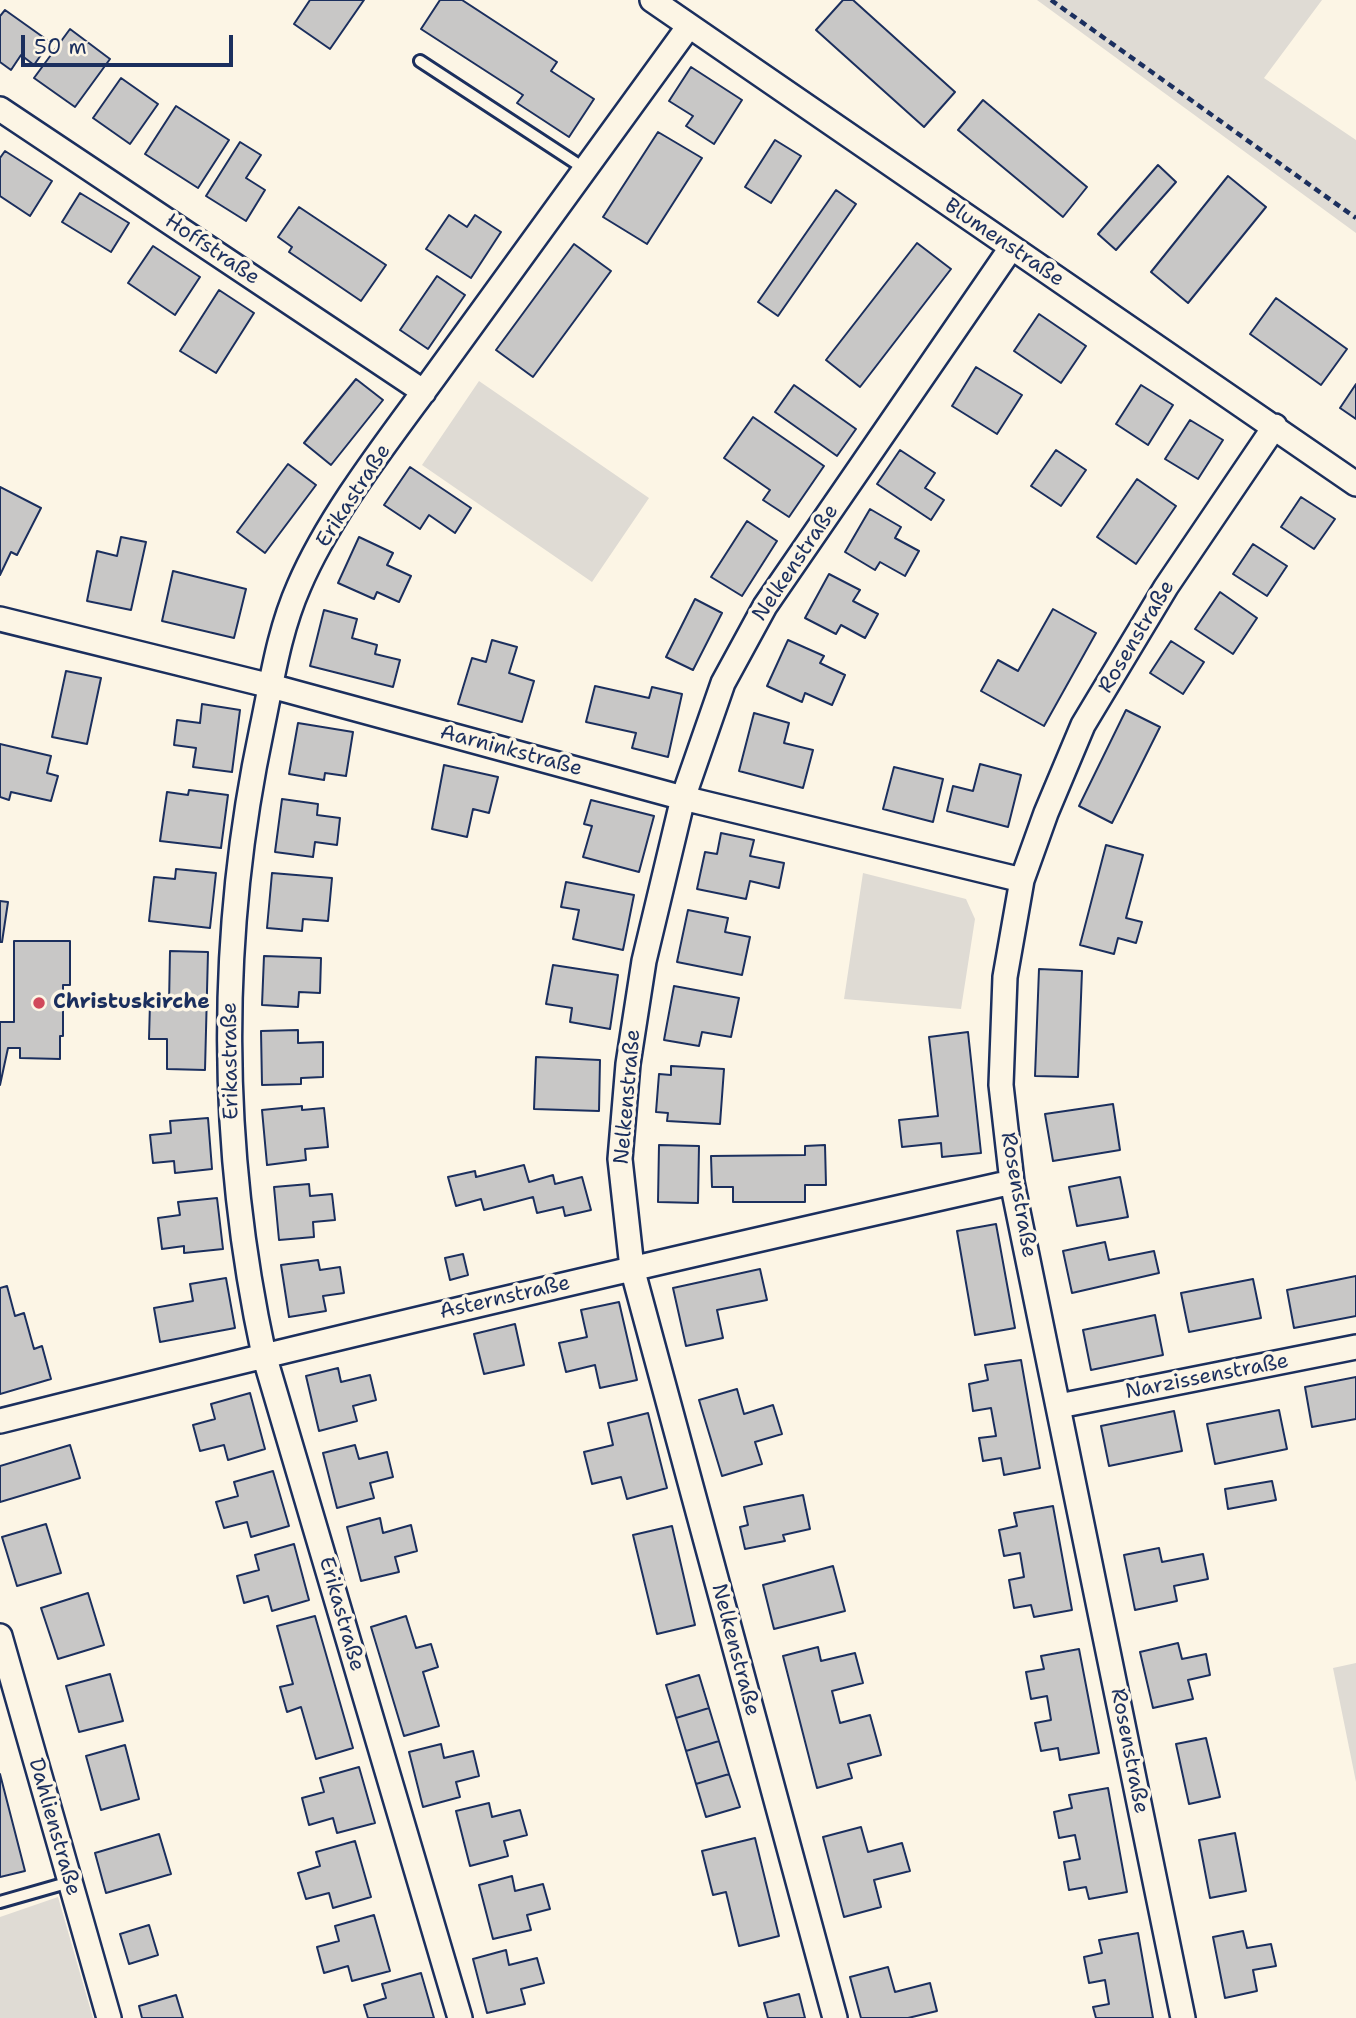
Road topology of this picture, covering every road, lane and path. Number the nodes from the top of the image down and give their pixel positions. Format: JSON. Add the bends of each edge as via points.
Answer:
{"nodes":[{"id":1,"x":652,"y":0,"type":"edge"},
{"id":2,"x":1051,"y":0,"type":"edge"},
{"id":3,"x":689,"y":26,"type":"junction"},
{"id":4,"x":420,"y":61,"type":"dead end"},
{"id":5,"x":0,"y":109,"type":"edge"},
{"id":6,"x":585,"y":169,"type":"junction"},
{"id":7,"x":1356,"y":218,"type":"edge"},
{"id":8,"x":1011,"y":248,"type":"junction"},
{"id":9,"x":424,"y":392,"type":"junction"},
{"id":10,"x":1275,"y":426,"type":"junction"},
{"id":11,"x":1356,"y":484,"type":"edge"},
{"id":12,"x":0,"y":619,"type":"edge"},
{"id":13,"x":271,"y":686,"type":"junction"},
{"id":14,"x":683,"y":798,"type":"junction"},
{"id":15,"x":1023,"y":880,"type":"junction"},
{"id":16,"x":1012,"y":1182,"type":"junction"},
{"id":17,"x":632,"y":1268,"type":"junction"},
{"id":18,"x":1356,"y":1347,"type":"edge"},
{"id":19,"x":264,"y":1355,"type":"junction"},
{"id":20,"x":1059,"y":1406,"type":"junction"},
{"id":21,"x":0,"y":1421,"type":"edge"},
{"id":22,"x":0,"y":1636,"type":"edge"},
{"id":23,"x":70,"y":1882,"type":"junction"},
{"id":24,"x":0,"y":1902,"type":"edge"},
{"id":25,"x":109,"y":2018,"type":"edge"},
{"id":26,"x":460,"y":2018,"type":"edge"},
{"id":27,"x":835,"y":2018,"type":"edge"},
{"id":28,"x":1183,"y":2018,"type":"edge"}],
"edges":[{"from":1,"to":3,"type":"street","name":"Blumenstraße"},
{"from":2,"to":7,"type":"path"},
{"from":3,"to":6,"type":"street","name":"Erikastraße"},
{"from":3,"to":8,"type":"street","name":"Blumenstraße"},
{"from":4,"to":6,"type":"lane"},
{"from":5,"to":9,"type":"street","name":"Hoffstraße"},
{"from":6,"to":9,"type":"street","name":"Erikastraße"},
{"from":8,"to":10,"type":"street","name":"Blumenstraße"},
{"from":8,"to":14,"type":"street","name":"Nelkenstraße","via":[[765,606],[723,684]]},
{"from":9,"to":13,"type":"street","name":"Erikastraße","via":[[352,494],[305,574],[282,631]]},
{"from":10,"to":11,"type":"street","name":"Blumenstraße"},
{"from":10,"to":15,"type":"street","name":"Rosenstraße","via":[[1166,587],[1083,725],[1045,813]]},
{"from":12,"to":13,"type":"street","name":"Aarninkstraße"},
{"from":13,"to":14,"type":"street","name":"Aarninkstraße"},
{"from":13,"to":19,"type":"street","name":"Erikastraße","via":[[252,774],[233,921],[229,1074],[238,1206]]},
{"from":14,"to":15,"type":"street","name":"Aarninkstraße"},
{"from":14,"to":17,"type":"street","name":"Nelkenstraße","via":[[644,961],[628,1064],[620,1159]]},
{"from":15,"to":16,"type":"street","name":"Rosenstraße","via":[[1005,977],[1001,1084]]},
{"from":16,"to":17,"type":"street","name":"Asternstraße"},
{"from":16,"to":20,"type":"street","name":"Rosenstraße"},
{"from":17,"to":19,"type":"street","name":"Asternstraße"},
{"from":17,"to":27,"type":"street","name":"Nelkenstraße"},
{"from":18,"to":20,"type":"street","name":"Narzissenstraße"},
{"from":19,"to":21,"type":"street","name":"Asternstraße"},
{"from":19,"to":26,"type":"street","name":"Erikastraße"},
{"from":20,"to":28,"type":"street","name":"Rosenstraße"},
{"from":22,"to":23,"type":"street","name":"Dahlienstraße"},
{"from":23,"to":24,"type":"lane"},
{"from":23,"to":25,"type":"street","name":"Dahlienstraße"}]}
